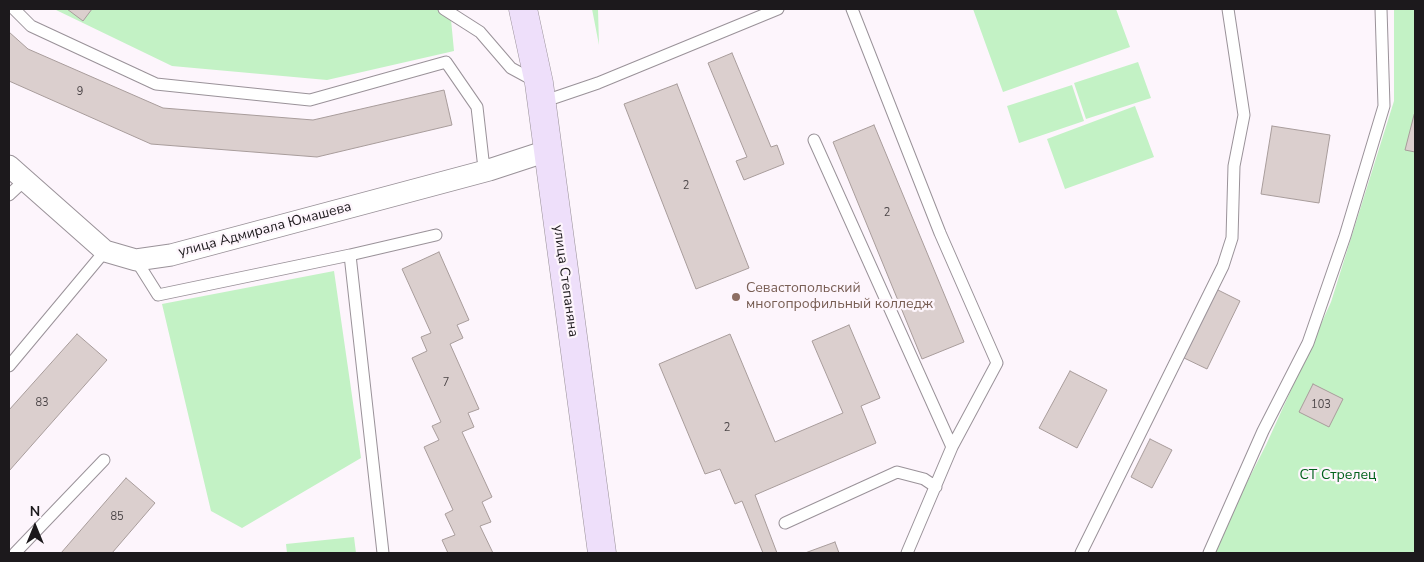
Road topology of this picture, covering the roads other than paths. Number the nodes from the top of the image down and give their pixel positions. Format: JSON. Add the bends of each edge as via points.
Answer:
{"nodes":[{"id":1,"x":14,"y":9,"type":"edge"},
{"id":2,"x":444,"y":9,"type":"edge"},
{"id":3,"x":523,"y":9,"type":"edge"},
{"id":4,"x":778,"y":9,"type":"edge"},
{"id":5,"x":852,"y":9,"type":"edge"},
{"id":6,"x":1228,"y":9,"type":"edge"},
{"id":7,"x":1380,"y":9,"type":"edge"},
{"id":8,"x":540,"y":93,"type":"junction"},
{"id":9,"x":814,"y":140,"type":"dead end"},
{"id":10,"x":548,"y":151,"type":"junction"},
{"id":11,"x":9,"y":166,"type":"edge"},
{"id":12,"x":489,"y":170,"type":"junction"},
{"id":13,"x":25,"y":180,"type":"junction"},
{"id":14,"x":9,"y":195,"type":"edge"},
{"id":15,"x":436,"y":235,"type":"dead end"},
{"id":16,"x":105,"y":251,"type":"junction"},
{"id":17,"x":350,"y":254,"type":"junction"},
{"id":18,"x":136,"y":260,"type":"junction"},
{"id":19,"x":9,"y":366,"type":"edge"},
{"id":20,"x":952,"y":447,"type":"junction"},
{"id":21,"x":104,"y":460,"type":"dead end"},
{"id":22,"x":936,"y":487,"type":"junction"},
{"id":23,"x":785,"y":523,"type":"dead end"},
{"id":24,"x":15,"y":553,"type":"edge"},
{"id":25,"x":384,"y":553,"type":"edge"},
{"id":26,"x":602,"y":553,"type":"edge"},
{"id":27,"x":907,"y":553,"type":"edge"},
{"id":28,"x":1081,"y":553,"type":"edge"},
{"id":29,"x":1209,"y":553,"type":"edge"}],
"edges":[{"from":1,"to":12,"type":"lane","via":[[31,26],[156,84],[310,100],[446,62],[477,107],[484,160]]},
{"from":2,"to":8,"type":"lane","via":[[480,32],[511,68]]},
{"from":3,"to":8,"type":"main road","name":"улица Степаняна"},
{"from":4,"to":8,"type":"lane","via":[[598,83]]},
{"from":5,"to":20,"type":"lane","via":[[940,233],[997,362]]},
{"from":6,"to":28,"type":"lane","via":[[1244,115],[1234,166],[1232,238],[1223,266]]},
{"from":7,"to":29,"type":"lane","via":[[1384,106],[1346,236],[1308,343],[1263,431]]},
{"from":8,"to":10,"type":"main road","name":"улица Степаняна"},
{"from":9,"to":20,"type":"lane"},
{"from":10,"to":12,"type":"street","name":"улица Адмирала Юмашева"},
{"from":10,"to":26,"type":"main road","name":"улица Степаняна"},
{"from":11,"to":13,"type":"street","name":"улица Адмирала Юмашева"},
{"from":12,"to":18,"type":"street","name":"улица Адмирала Юмашева","via":[[171,255]]},
{"from":13,"to":14,"type":"lane"},
{"from":13,"to":16,"type":"street","name":"улица Адмирала Юмашева"},
{"from":15,"to":17,"type":"lane"},
{"from":16,"to":18,"type":"street","name":"улица Адмирала Юмашева"},
{"from":16,"to":19,"type":"lane"},
{"from":17,"to":18,"type":"lane","via":[[158,295]]},
{"from":17,"to":25,"type":"lane"},
{"from":20,"to":22,"type":"lane"},
{"from":21,"to":24,"type":"lane"},
{"from":22,"to":23,"type":"lane","via":[[924,479],[897,472]]},
{"from":22,"to":27,"type":"lane"}]}
